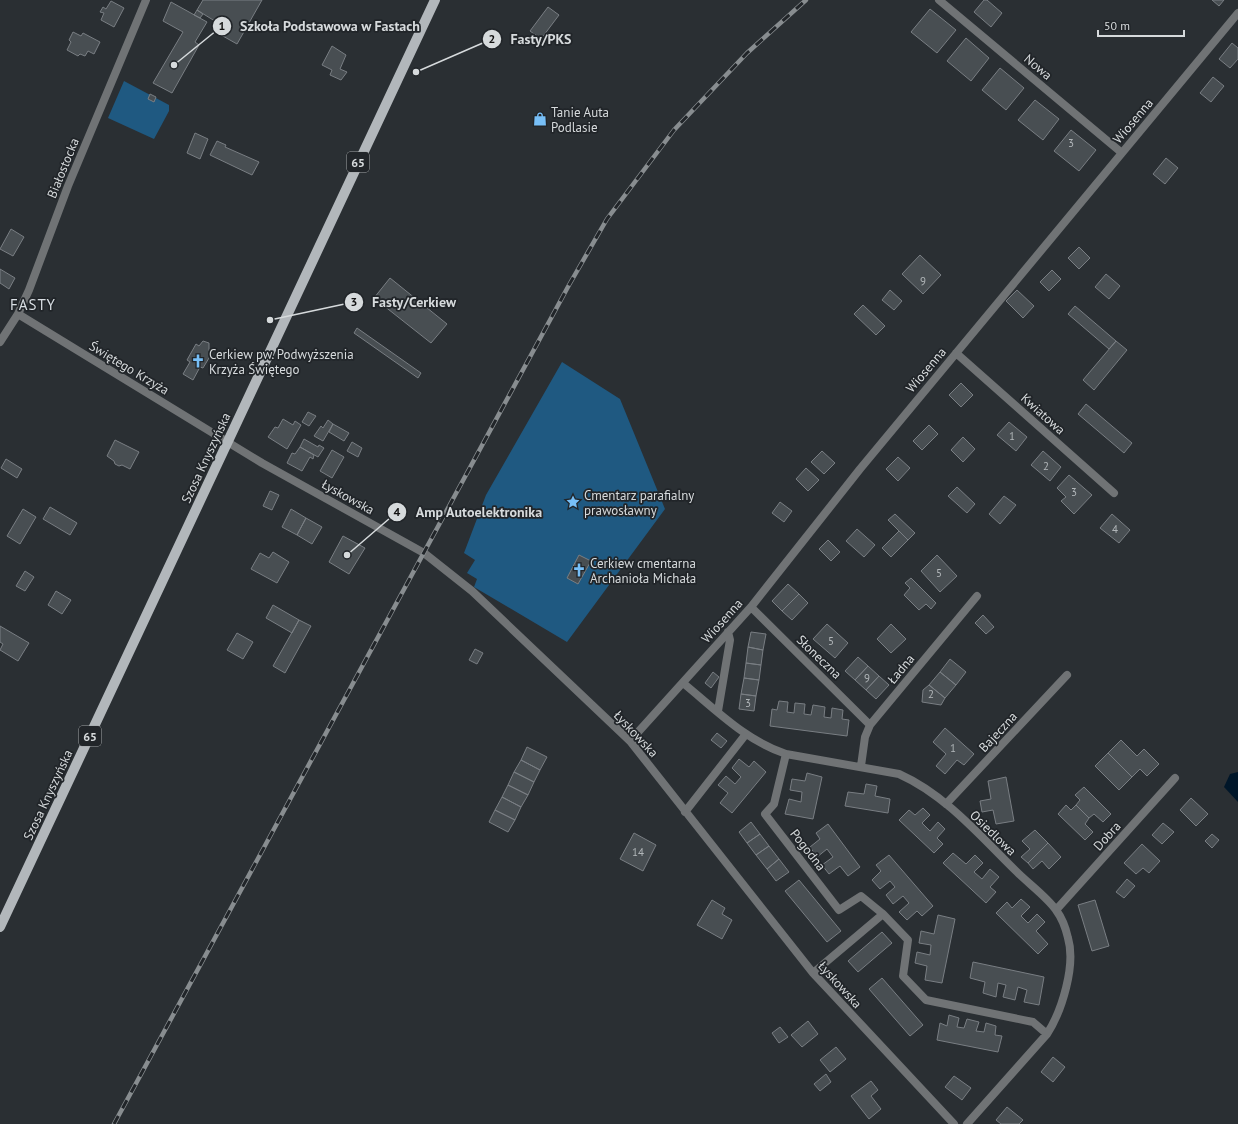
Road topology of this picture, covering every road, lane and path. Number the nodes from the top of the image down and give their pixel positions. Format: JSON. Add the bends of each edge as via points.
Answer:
{"nodes":[{"id":1,"x":146,"y":0,"type":"edge"},
{"id":2,"x":435,"y":0,"type":"edge"},
{"id":3,"x":939,"y":0,"type":"edge"},
{"id":4,"x":1238,"y":13,"type":"edge"},
{"id":5,"x":1122,"y":153,"type":"junction"},
{"id":6,"x":18,"y":314,"type":"junction"},
{"id":7,"x":0,"y":342,"type":"edge"},
{"id":8,"x":956,"y":353,"type":"junction"},
{"id":9,"x":228,"y":442,"type":"junction"},
{"id":10,"x":1114,"y":493,"type":"dead end"},
{"id":11,"x":977,"y":596,"type":"dead end"},
{"id":12,"x":751,"y":607,"type":"junction"},
{"id":13,"x":728,"y":632,"type":"junction"},
{"id":14,"x":1067,"y":676,"type":"dead end"},
{"id":15,"x":683,"y":683,"type":"junction"},
{"id":16,"x":718,"y":711,"type":"junction"},
{"id":17,"x":870,"y":725,"type":"junction"},
{"id":18,"x":746,"y":734,"type":"junction"},
{"id":19,"x":630,"y":741,"type":"junction"},
{"id":20,"x":786,"y":754,"type":"junction"},
{"id":21,"x":861,"y":766,"type":"junction"},
{"id":22,"x":1175,"y":778,"type":"dead end"},
{"id":23,"x":946,"y":804,"type":"junction"},
{"id":24,"x":685,"y":812,"type":"junction"},
{"id":25,"x":1056,"y":910,"type":"junction"},
{"id":26,"x":883,"y":914,"type":"junction"},
{"id":27,"x":0,"y":928,"type":"edge"},
{"id":28,"x":813,"y":973,"type":"junction"},
{"id":29,"x":1047,"y":1034,"type":"junction"},
{"id":30,"x":954,"y":1124,"type":"edge"},
{"id":31,"x":967,"y":1124,"type":"edge"}],
"edges":[{"from":1,"to":6,"type":"street","name":"Białostocka","via":[[68,186]]},
{"from":2,"to":9,"type":"main road","name":"Szosa Knyszyńska","number":"65"},
{"from":3,"to":5,"type":"street","name":"Nowa"},
{"from":4,"to":5,"type":"street","name":"Wiosenna"},
{"from":5,"to":8,"type":"street","name":"Wiosenna"},
{"from":6,"to":7,"type":"street","name":"Białostocka"},
{"from":6,"to":9,"type":"street","name":"Świętego Krzyża"},
{"from":8,"to":10,"type":"street","name":"Kwiatowa"},
{"from":8,"to":12,"type":"street","name":"Wiosenna"},
{"from":9,"to":19,"type":"street","name":"Łyskowska","via":[[430,557],[472,591]]},
{"from":9,"to":27,"type":"main road","name":"Szosa Knyszyńska","number":"65"},
{"from":11,"to":17,"type":"street","name":"Ładna"},
{"from":12,"to":13,"type":"street","name":"Wiosenna"},
{"from":12,"to":17,"type":"street","name":"Słoneczna"},
{"from":13,"to":15,"type":"street","name":"Wiosenna"},
{"from":13,"to":16,"type":"street","via":[[730,640]]},
{"from":14,"to":23,"type":"street","name":"Bajeczna"},
{"from":15,"to":16,"type":"street","name":"Osiedlowa"},
{"from":15,"to":19,"type":"street","name":"Wiosenna"},
{"from":16,"to":18,"type":"street","name":"Osiedlowa"},
{"from":17,"to":21,"type":"street","name":"Ładna","via":[[865,737]]},
{"from":18,"to":20,"type":"street","name":"Osiedlowa"},
{"from":18,"to":24,"type":"street"},
{"from":19,"to":24,"type":"street","name":"Łyskowska"},
{"from":20,"to":21,"type":"street","name":"Osiedlowa"},
{"from":20,"to":26,"type":"street","name":"Pogodna","via":[[774,804],[765,814],[839,910],[861,896]]},
{"from":21,"to":23,"type":"street","name":"Osiedlowa","via":[[899,774],[915,781]]},
{"from":22,"to":25,"type":"street","name":"Dobra"},
{"from":23,"to":25,"type":"street","name":"Osiedlowa"},
{"from":24,"to":28,"type":"street","name":"Łyskowska"},
{"from":25,"to":29,"type":"street","name":"Osiedlowa","via":[[1069,940],[1070,955],[1061,1003],[1056,1020]]},
{"from":26,"to":28,"type":"street"},
{"from":26,"to":29,"type":"street","name":"Pogodna","via":[[908,940],[903,976],[926,1000],[1032,1022]]},
{"from":28,"to":30,"type":"street","name":"Łyskowska"},
{"from":29,"to":31,"type":"street","name":"Osiedlowa"}]}
